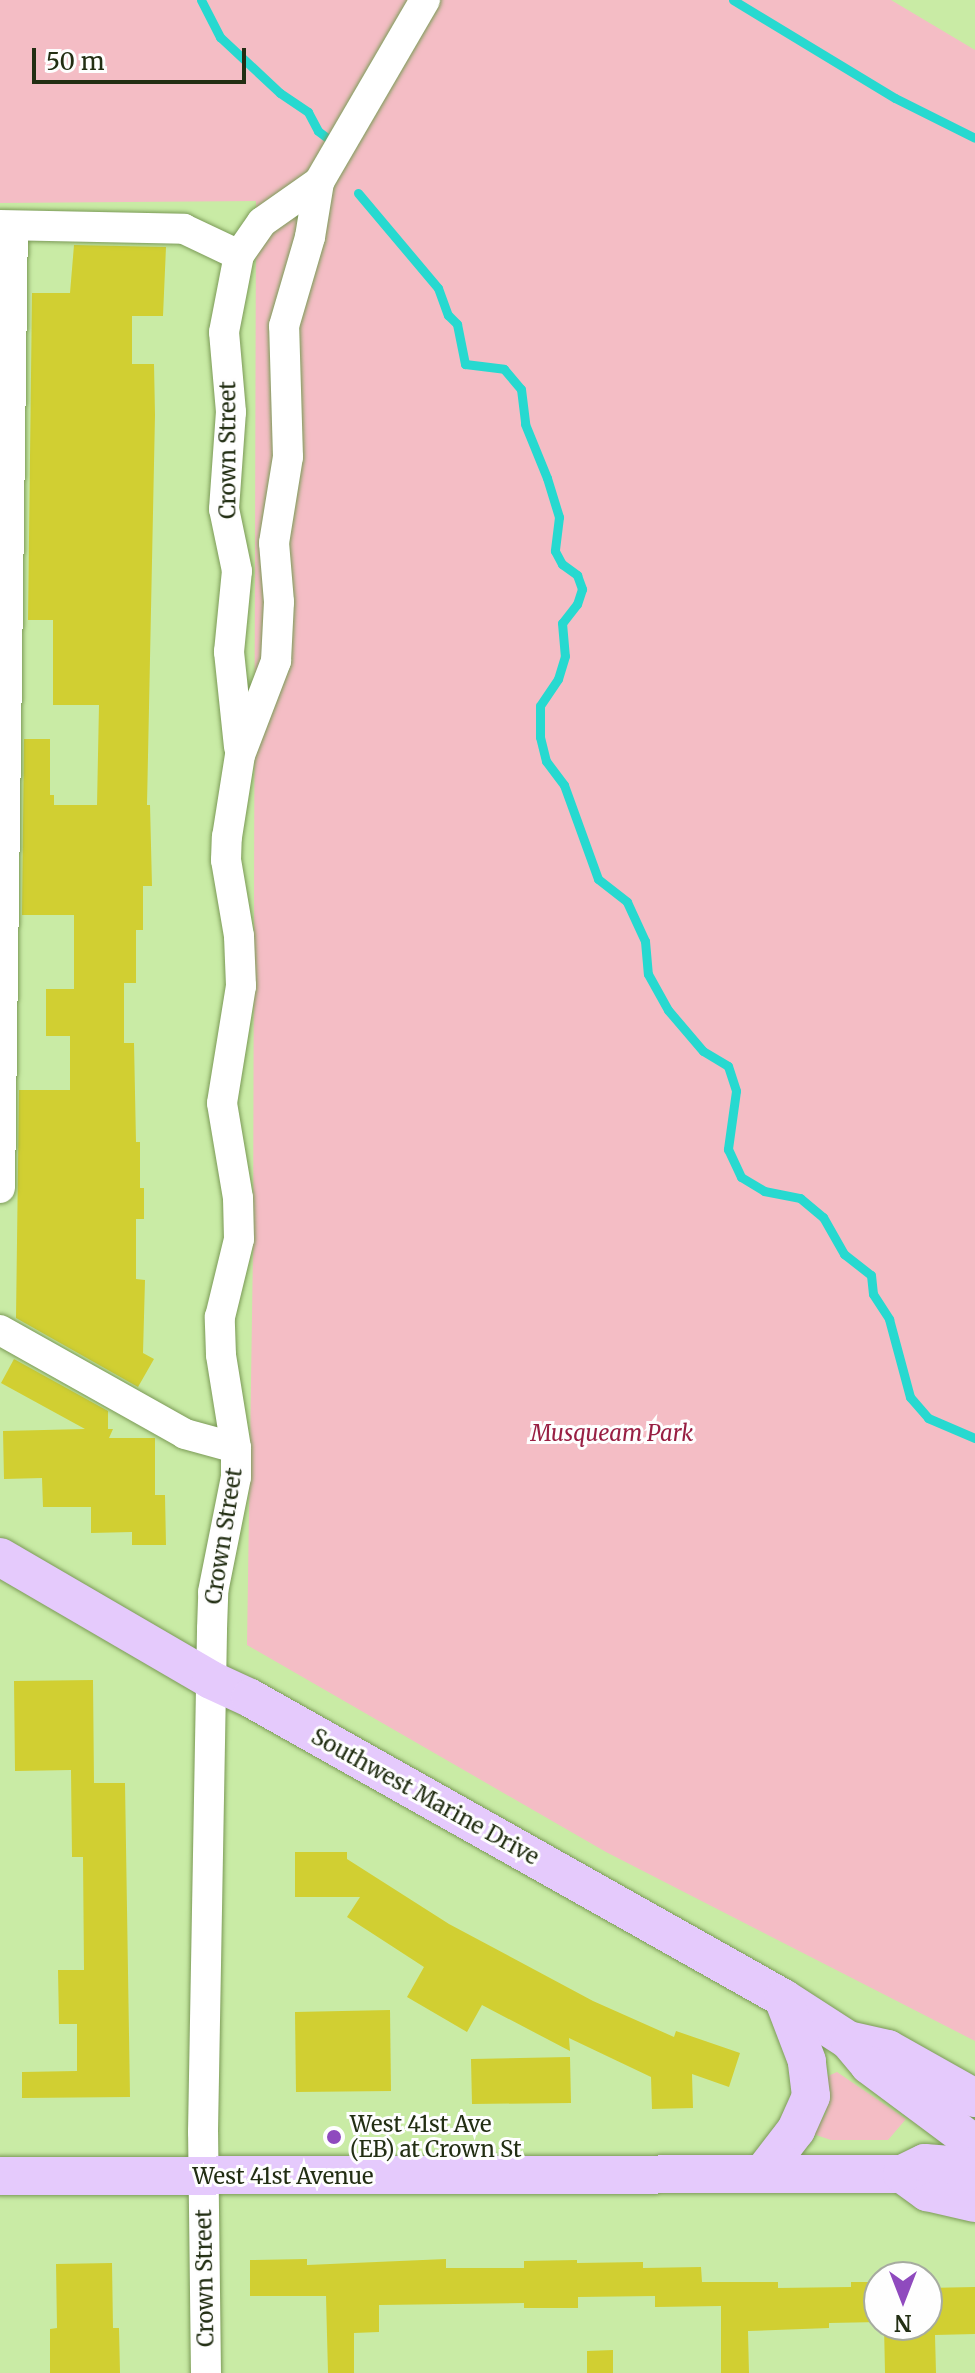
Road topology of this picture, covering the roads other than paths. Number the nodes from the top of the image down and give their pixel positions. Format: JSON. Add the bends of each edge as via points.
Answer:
{"nodes":[{"id":1,"x":425,"y":0,"type":"edge"},
{"id":2,"x":319,"y":182,"type":"junction"},
{"id":3,"x":7,"y":225,"type":"edge"},
{"id":4,"x":239,"y":255,"type":"junction"},
{"id":5,"x":240,"y":755,"type":"junction"},
{"id":6,"x":0,"y":1188,"type":"edge"},
{"id":7,"x":0,"y":1330,"type":"edge"},
{"id":8,"x":236,"y":1448,"type":"junction"},
{"id":9,"x":0,"y":1557,"type":"edge"},
{"id":10,"x":211,"y":1680,"type":"junction"},
{"id":11,"x":783,"y":1998,"type":"junction"},
{"id":12,"x":848,"y":2040,"type":"junction"},
{"id":13,"x":975,"y":2098,"type":"edge"},
{"id":14,"x":975,"y":2144,"type":"edge"},
{"id":15,"x":975,"y":2167,"type":"edge"},
{"id":16,"x":762,"y":2174,"type":"junction"},
{"id":17,"x":902,"y":2174,"type":"junction"},
{"id":18,"x":0,"y":2176,"type":"edge"},
{"id":19,"x":203,"y":2176,"type":"junction"},
{"id":20,"x":975,"y":2203,"type":"edge"},
{"id":21,"x":206,"y":2373,"type":"edge"}],
"edges":[{"from":1,"to":2,"type":"street","name":"Crown Street"},
{"from":2,"to":4,"type":"street","name":"Crown Street","via":[[262,222]]},
{"from":2,"to":5,"type":"street","name":"Crown Street","via":[[310,237],[284,326],[288,457],[274,543],[276,661]]},
{"from":3,"to":4,"type":"street","via":[[184,229]]},
{"from":3,"to":6,"type":"street"},
{"from":4,"to":5,"type":"street","name":"Crown Street","via":[[224,332],[231,412],[224,509],[237,571],[229,652]]},
{"from":5,"to":8,"type":"street","name":"Crown Street","via":[[226,860],[241,986],[222,1103],[238,1198],[239,1239],[220,1317]]},
{"from":7,"to":8,"type":"street","via":[[185,1434]]},
{"from":8,"to":10,"type":"street","name":"Crown Street","via":[[236,1477],[213,1592]]},
{"from":9,"to":10,"type":"main road","name":"Southwest Marine Drive"},
{"from":10,"to":11,"type":"main road","name":"Southwest Marine Drive"},
{"from":10,"to":19,"type":"street","name":"Crown Street"},
{"from":11,"to":12,"type":"main road","name":"Southwest Marine Drive"},
{"from":11,"to":16,"type":"main road","via":[[807,2061],[811,2096],[796,2130]]},
{"from":12,"to":13,"type":"main road","name":"Southwest Marine Drive","via":[[888,2049]]},
{"from":12,"to":14,"type":"main road","name":"Southwest Marine Drive","via":[[869,2065]]},
{"from":15,"to":17,"type":"main road","name":"West 41st Avenue","via":[[925,2163]]},
{"from":16,"to":17,"type":"main road","name":"West 41st Avenue"},
{"from":16,"to":19,"type":"main road","name":"West 41st Avenue"},
{"from":17,"to":20,"type":"main road","via":[[927,2192]]},
{"from":18,"to":19,"type":"main road","name":"West 41st Avenue"},
{"from":19,"to":21,"type":"street","name":"Crown Street"}]}
